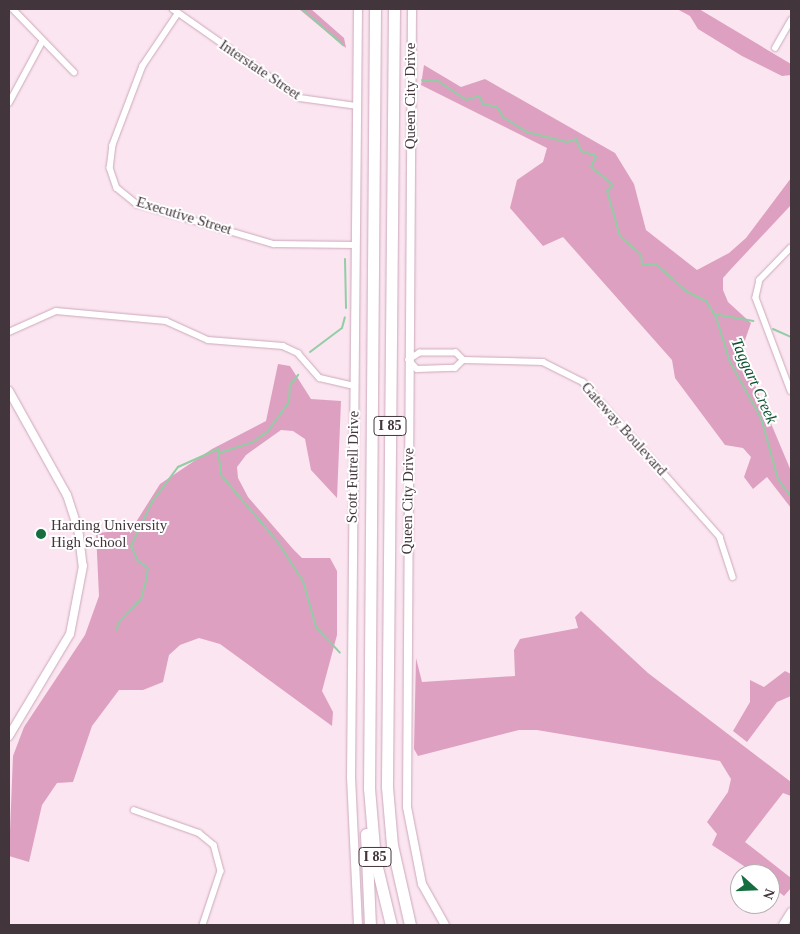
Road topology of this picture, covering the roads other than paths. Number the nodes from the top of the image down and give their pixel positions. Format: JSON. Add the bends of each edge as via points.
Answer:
{"nodes":[{"id":1,"x":13,"y":9,"type":"edge"},
{"id":2,"x":173,"y":9,"type":"edge"},
{"id":3,"x":358,"y":9,"type":"edge"},
{"id":4,"x":376,"y":9,"type":"edge"},
{"id":5,"x":394,"y":9,"type":"edge"},
{"id":6,"x":412,"y":9,"type":"edge"},
{"id":7,"x":178,"y":14,"type":"junction"},
{"id":8,"x":791,"y":20,"type":"edge"},
{"id":9,"x":42,"y":42,"type":"junction"},
{"id":10,"x":775,"y":48,"type":"dead end"},
{"id":11,"x":74,"y":72,"type":"dead end"},
{"id":12,"x":10,"y":99,"type":"edge"},
{"id":13,"x":357,"y":106,"type":"junction"},
{"id":14,"x":355,"y":245,"type":"junction"},
{"id":15,"x":791,"y":248,"type":"edge"},
{"id":16,"x":9,"y":332,"type":"edge"},
{"id":17,"x":409,"y":360,"type":"junction"},
{"id":18,"x":463,"y":360,"type":"junction"},
{"id":19,"x":354,"y":386,"type":"junction"},
{"id":20,"x":791,"y":388,"type":"edge"},
{"id":21,"x":9,"y":391,"type":"edge"},
{"id":22,"x":733,"y":577,"type":"dead end"},
{"id":23,"x":9,"y":736,"type":"edge"},
{"id":24,"x":369,"y":788,"type":"junction"},
{"id":25,"x":134,"y":810,"type":"dead end"},
{"id":26,"x":791,"y":912,"type":"edge"},
{"id":27,"x":203,"y":925,"type":"edge"},
{"id":28,"x":358,"y":925,"type":"edge"},
{"id":29,"x":370,"y":925,"type":"edge"},
{"id":30,"x":391,"y":925,"type":"edge"},
{"id":31,"x":410,"y":925,"type":"edge"},
{"id":32,"x":445,"y":925,"type":"edge"},
{"id":33,"x":784,"y":925,"type":"edge"}],
"edges":[{"from":1,"to":9,"type":"street"},
{"from":2,"to":7,"type":"street","name":"Interstate Street"},
{"from":3,"to":13,"type":"street","name":"Scott Futrell Drive"},
{"from":4,"to":24,"type":"highway","number":"I 85"},
{"from":5,"to":31,"type":"highway","number":"I 85","via":[[387,787],[392,845]]},
{"from":6,"to":17,"type":"street","name":"Queen City Drive"},
{"from":7,"to":13,"type":"street","name":"Interstate Street","via":[[300,98]]},
{"from":7,"to":14,"type":"street","name":"Executive Street","via":[[143,66],[113,145],[111,171],[123,195],[137,204],[274,244]]},
{"from":8,"to":10,"type":"street"},
{"from":9,"to":11,"type":"street"},
{"from":9,"to":12,"type":"street"},
{"from":13,"to":14,"type":"street","name":"Scott Futrell Drive"},
{"from":14,"to":19,"type":"street","name":"Scott Futrell Drive"},
{"from":15,"to":20,"type":"street","via":[[760,280],[756,298]]},
{"from":16,"to":19,"type":"street","via":[[56,311],[166,321],[208,340],[283,346],[298,354],[320,378]]},
{"from":17,"to":18,"type":"street","name":"Gateway Boulevard","via":[[420,352],[456,353]]},
{"from":17,"to":18,"type":"street","name":"Gateway Boulevard","via":[[417,369],[455,368]]},
{"from":17,"to":32,"type":"street","name":"Queen City Drive","via":[[407,807],[422,884]]},
{"from":18,"to":22,"type":"street","name":"Gateway Boulevard","via":[[543,362],[583,382],[720,537]]},
{"from":19,"to":28,"type":"street","name":"Scott Futrell Drive","via":[[350,777]]},
{"from":21,"to":23,"type":"street","via":[[67,495],[78,528],[82,566],[70,634]]},
{"from":24,"to":29,"type":"highway","via":[[366,853]]},
{"from":24,"to":30,"type":"highway","number":"I 85","via":[[373,845]]},
{"from":25,"to":27,"type":"street","via":[[199,833],[214,845],[221,871]]},
{"from":26,"to":33,"type":"street"}]}
